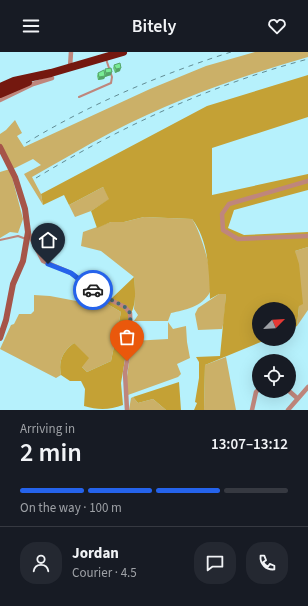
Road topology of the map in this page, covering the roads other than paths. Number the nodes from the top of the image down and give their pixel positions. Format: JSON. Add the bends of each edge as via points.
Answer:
{"nodes":[{"id":1,"x":71,"y":52,"type":"edge"},
{"id":2,"x":123,"y":52,"type":"edge"},
{"id":3,"x":106,"y":57,"type":"junction"},
{"id":4,"x":70,"y":67,"type":"junction"},
{"id":5,"x":3,"y":92,"type":"edge"},
{"id":6,"x":79,"y":97,"type":"dead end"},
{"id":7,"x":0,"y":100,"type":"edge"},
{"id":8,"x":0,"y":148,"type":"edge"},
{"id":9,"x":308,"y":181,"type":"edge"},
{"id":10,"x":28,"y":232,"type":"junction"},
{"id":11,"x":308,"y":236,"type":"edge"},
{"id":12,"x":27,"y":239,"type":"junction"},
{"id":13,"x":0,"y":240,"type":"edge"},
{"id":14,"x":0,"y":338,"type":"edge"},
{"id":15,"x":308,"y":387,"type":"edge"},
{"id":16,"x":255,"y":398,"type":"edge"},
{"id":17,"x":297,"y":398,"type":"joint"},
{"id":18,"x":127,"y":410,"type":"edge"},
{"id":19,"x":252,"y":410,"type":"edge"},
{"id":20,"x":288,"y":410,"type":"edge"}],
"edges":[{"from":1,"to":4,"type":"street"},
{"from":2,"to":3,"type":"highway"},
{"from":3,"to":4,"type":"highway"},
{"from":3,"to":6,"type":"lane","via":[[113,80],[107,86]]},
{"from":4,"to":5,"type":"highway","via":[[52,76]]},
{"from":5,"to":7,"type":"street"},
{"from":8,"to":10,"type":"street","via":[[16,177]]},
{"from":9,"to":11,"type":"street","via":[[229,204],[222,214],[223,230],[238,239]]},
{"from":10,"to":12,"type":"street"},
{"from":10,"to":18,"type":"street","via":[[43,261],[71,273],[100,295],[125,307],[130,313],[131,336],[125,373]]},
{"from":12,"to":13,"type":"lane","via":[[18,236]]},
{"from":12,"to":14,"type":"street"},
{"from":15,"to":17,"type":"street"},
{"from":16,"to":19,"type":"street"},
{"from":17,"to":20,"type":"street"}]}
